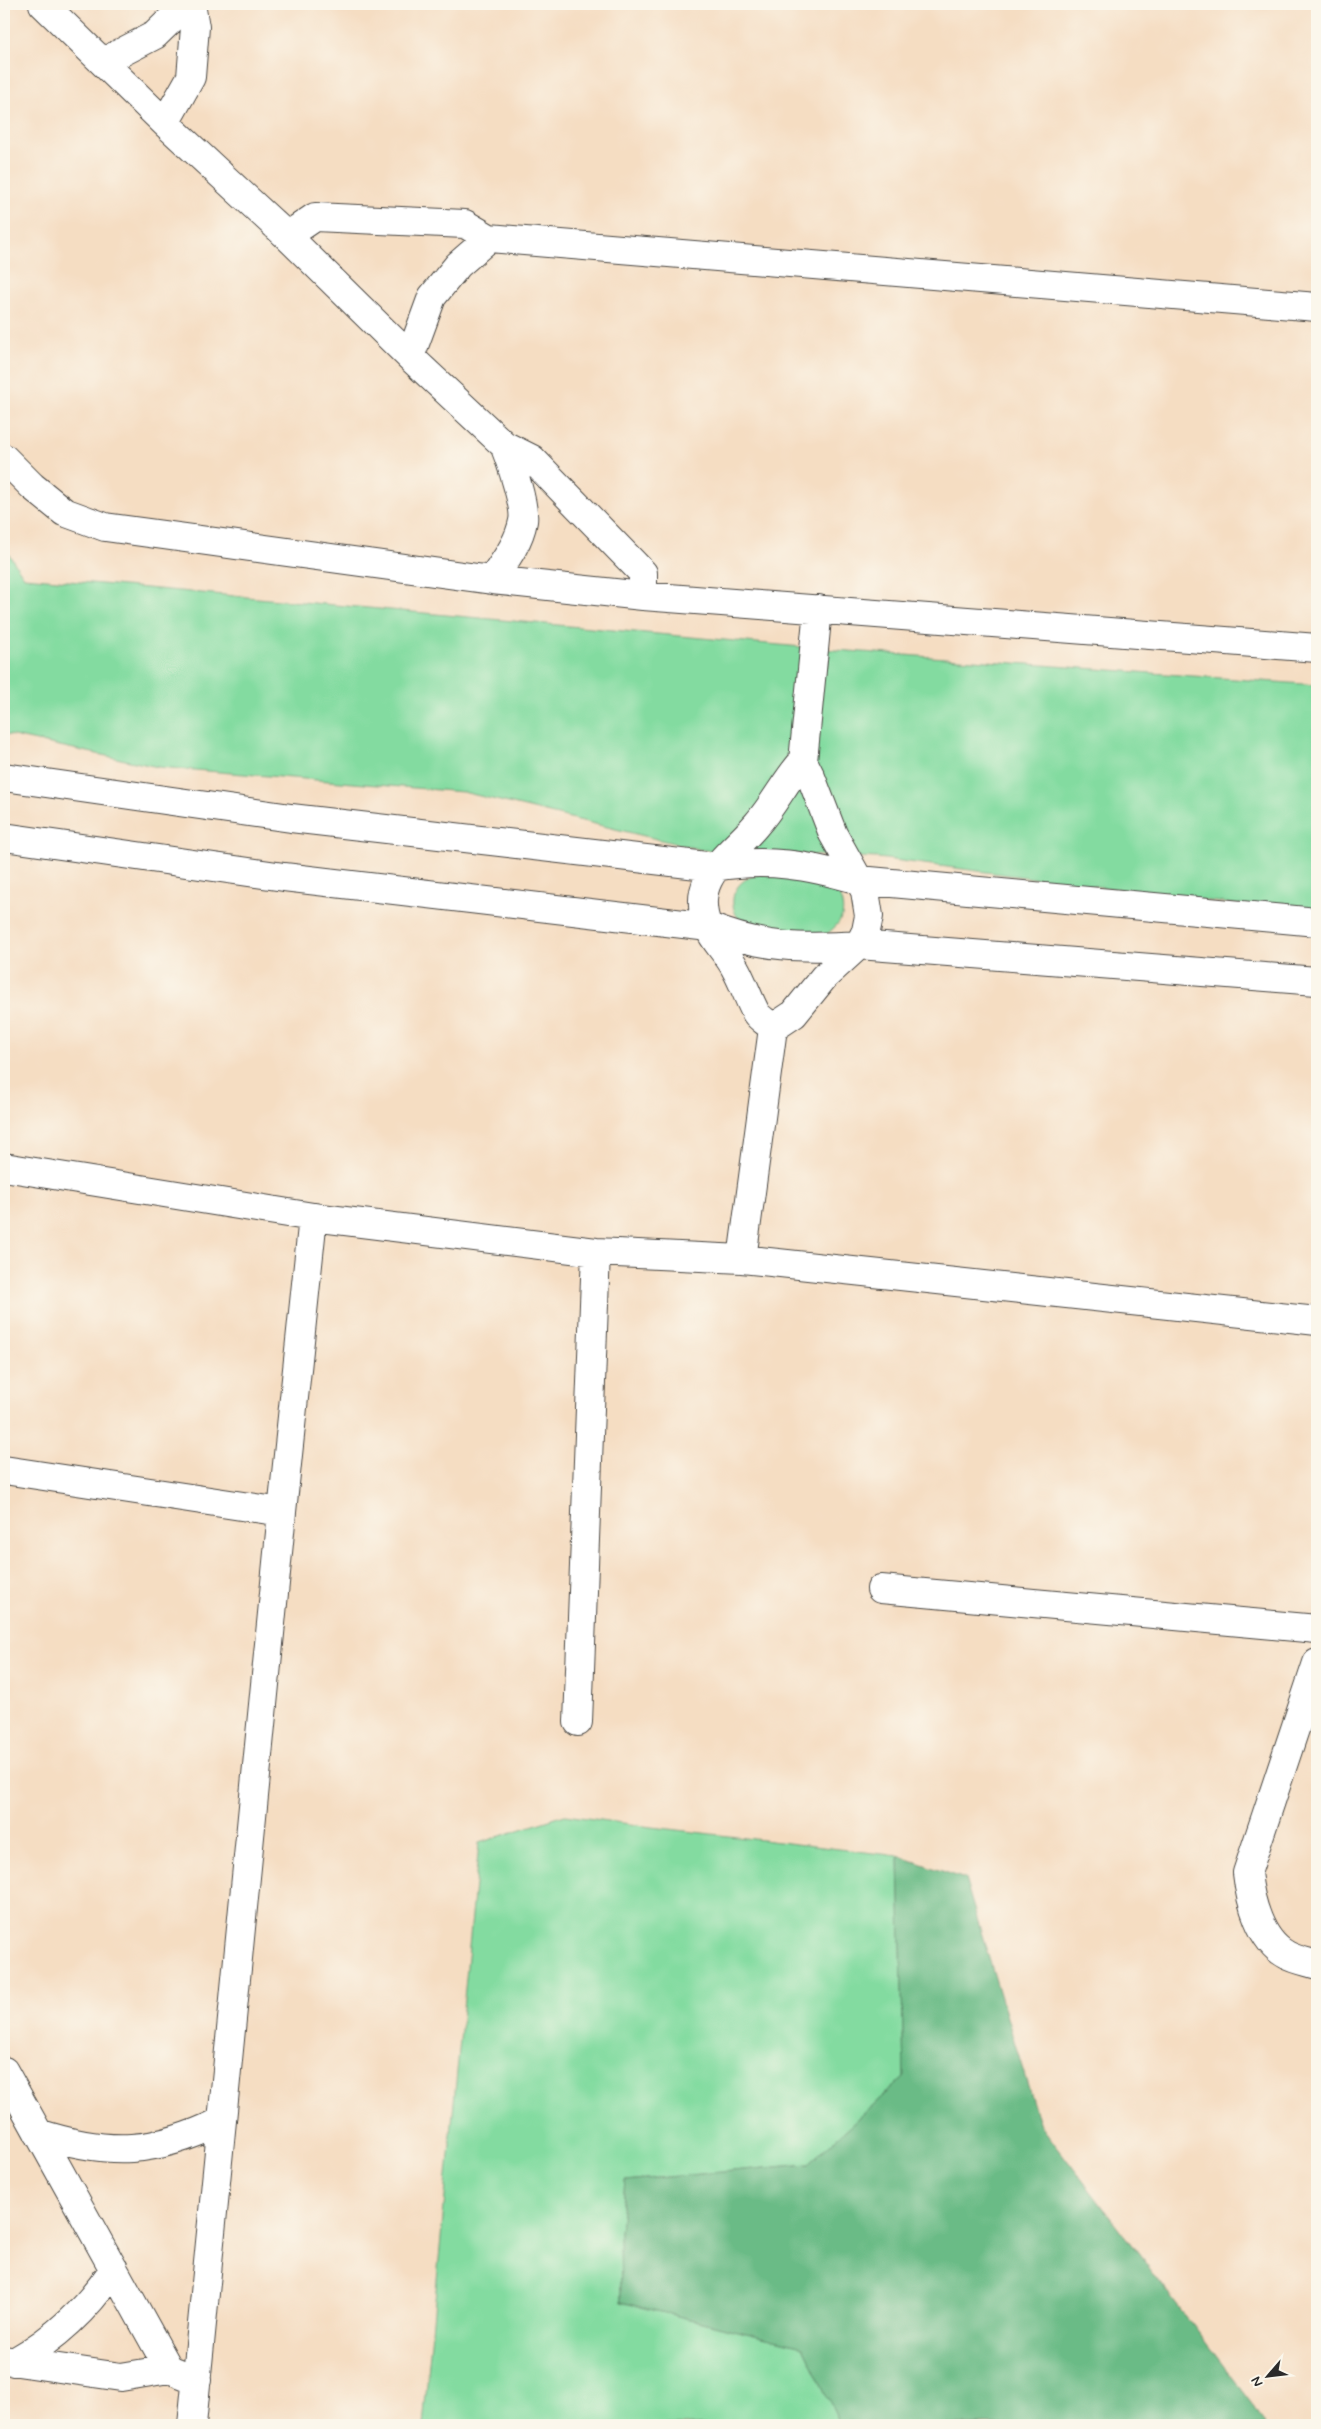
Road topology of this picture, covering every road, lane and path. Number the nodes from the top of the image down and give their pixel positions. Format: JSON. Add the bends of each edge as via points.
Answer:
{"nodes":[{"id":1,"x":43,"y":4,"type":"edge"},
{"id":2,"x":189,"y":4,"type":"edge"},
{"id":3,"x":104,"y":62,"type":"junction"},
{"id":4,"x":165,"y":123,"type":"junction"},
{"id":5,"x":287,"y":236,"type":"junction"},
{"id":6,"x":489,"y":238,"type":"junction"},
{"id":7,"x":1317,"y":307,"type":"edge"},
{"id":8,"x":410,"y":357,"type":"junction"},
{"id":9,"x":504,"y":445,"type":"junction"},
{"id":10,"x":4,"y":458,"type":"edge"},
{"id":11,"x":492,"y":580,"type":"junction"},
{"id":12,"x":643,"y":596,"type":"junction"},
{"id":13,"x":818,"y":609,"type":"junction"},
{"id":14,"x":1317,"y":648,"type":"edge"},
{"id":15,"x":803,"y":761,"type":"junction"},
{"id":16,"x":4,"y":777,"type":"edge"},
{"id":17,"x":4,"y":837,"type":"edge"},
{"id":18,"x":715,"y":867,"type":"junction"},
{"id":19,"x":859,"y":880,"type":"junction"},
{"id":20,"x":1317,"y":922,"type":"edge"},
{"id":21,"x":709,"y":927,"type":"junction"},
{"id":22,"x":859,"y":945,"type":"junction"},
{"id":23,"x":1317,"y":981,"type":"edge"},
{"id":24,"x":773,"y":1028,"type":"junction"},
{"id":25,"x":4,"y":1167,"type":"edge"},
{"id":26,"x":313,"y":1217,"type":"junction"},
{"id":27,"x":596,"y":1252,"type":"junction"},
{"id":28,"x":742,"y":1259,"type":"junction"},
{"id":29,"x":1317,"y":1321,"type":"edge"},
{"id":30,"x":4,"y":1470,"type":"edge"},
{"id":31,"x":282,"y":1512,"type":"junction"},
{"id":32,"x":881,"y":1588,"type":"dead end"},
{"id":33,"x":1317,"y":1629,"type":"edge"},
{"id":34,"x":1317,"y":1664,"type":"edge"},
{"id":35,"x":578,"y":1722,"type":"dead end"},
{"id":36,"x":1317,"y":1965,"type":"edge"},
{"id":37,"x":4,"y":2071,"type":"edge"},
{"id":38,"x":222,"y":2121,"type":"junction"},
{"id":39,"x":38,"y":2133,"type":"junction"},
{"id":40,"x":114,"y":2269,"type":"junction"},
{"id":41,"x":9,"y":2361,"type":"edge"},
{"id":42,"x":169,"y":2369,"type":"junction"},
{"id":43,"x":197,"y":2380,"type":"junction"},
{"id":44,"x":192,"y":2425,"type":"edge"}],
"edges":[{"from":1,"to":3,"type":"street"},
{"from":2,"to":3,"type":"street","via":[[155,35]]},
{"from":2,"to":4,"type":"street","via":[[195,26],[191,77]]},
{"from":3,"to":4,"type":"street"},
{"from":4,"to":5,"type":"street"},
{"from":5,"to":6,"type":"street","via":[[315,217],[465,224]]},
{"from":5,"to":8,"type":"street"},
{"from":6,"to":7,"type":"street"},
{"from":6,"to":8,"type":"street","via":[[458,265],[432,297]]},
{"from":8,"to":9,"type":"street"},
{"from":9,"to":11,"type":"street","via":[[514,471],[524,520],[513,547]]},
{"from":9,"to":12,"type":"street","via":[[532,460],[642,573]]},
{"from":10,"to":11,"type":"street","via":[[64,512],[105,527]]},
{"from":11,"to":12,"type":"street"},
{"from":12,"to":13,"type":"street"},
{"from":13,"to":14,"type":"street"},
{"from":13,"to":15,"type":"street"},
{"from":15,"to":18,"type":"street","via":[[741,844]]},
{"from":15,"to":19,"type":"street","via":[[833,834]]},
{"from":16,"to":18,"type":"street","via":[[291,818]]},
{"from":17,"to":21,"type":"street","via":[[284,877]]},
{"from":18,"to":19,"type":"street","via":[[744,862],[784,862]]},
{"from":18,"to":21,"type":"street","via":[[705,891],[704,910]]},
{"from":19,"to":20,"type":"street"},
{"from":19,"to":22,"type":"street","via":[[869,903],[870,916]]},
{"from":21,"to":22,"type":"street","via":[[737,939],[776,946]]},
{"from":21,"to":24,"type":"street","via":[[735,967],[757,1014]]},
{"from":22,"to":23,"type":"street"},
{"from":22,"to":24,"type":"street","via":[[824,977],[794,1014]]},
{"from":24,"to":28,"type":"street"},
{"from":25,"to":26,"type":"street"},
{"from":26,"to":27,"type":"street"},
{"from":26,"to":31,"type":"street"},
{"from":27,"to":28,"type":"street"},
{"from":27,"to":35,"type":"street"},
{"from":28,"to":29,"type":"street"},
{"from":30,"to":31,"type":"street"},
{"from":31,"to":38,"type":"street"},
{"from":32,"to":33,"type":"street"},
{"from":34,"to":36,"type":"street","via":[[1247,1873],[1249,1894],[1264,1930],[1286,1955]]},
{"from":37,"to":39,"type":"street"},
{"from":38,"to":39,"type":"street","via":[[194,2135],[131,2149],[99,2148]]},
{"from":38,"to":43,"type":"street"},
{"from":39,"to":40,"type":"street"},
{"from":40,"to":41,"type":"street","via":[[99,2292],[69,2324],[39,2348]]},
{"from":40,"to":42,"type":"street"},
{"from":41,"to":42,"type":"street","via":[[121,2377]]},
{"from":42,"to":43,"type":"street"},
{"from":43,"to":44,"type":"street"}]}
